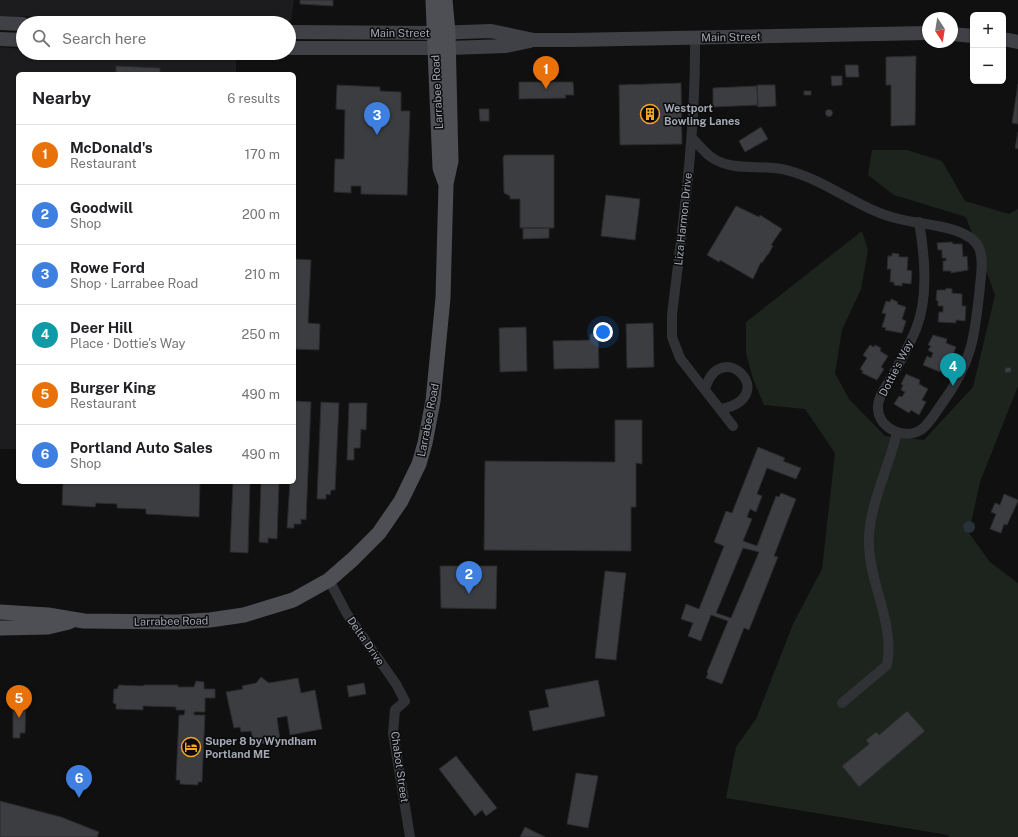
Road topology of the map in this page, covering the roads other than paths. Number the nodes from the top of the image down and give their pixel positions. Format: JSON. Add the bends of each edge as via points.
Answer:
{"nodes":[{"id":1,"x":433,"y":0,"type":"edge"},
{"id":2,"x":445,"y":0,"type":"edge"},
{"id":3,"x":0,"y":23,"type":"edge"},
{"id":4,"x":16,"y":24,"type":"edge"},
{"id":5,"x":296,"y":32,"type":"edge"},
{"id":6,"x":441,"y":33,"type":"junction"},
{"id":7,"x":922,"y":33,"type":"edge"},
{"id":8,"x":958,"y":35,"type":"edge"},
{"id":9,"x":970,"y":36,"type":"edge"},
{"id":10,"x":695,"y":38,"type":"junction"},
{"id":11,"x":0,"y":39,"type":"edge"},
{"id":12,"x":16,"y":40,"type":"edge"},
{"id":13,"x":534,"y":40,"type":"junction"},
{"id":14,"x":1006,"y":40,"type":"edge"},
{"id":15,"x":1018,"y":42,"type":"edge"},
{"id":16,"x":296,"y":48,"type":"edge"},
{"id":17,"x":442,"y":49,"type":"junction"},
{"id":18,"x":692,"y":138,"type":"junction"},
{"id":19,"x":920,"y":222,"type":"junction"},
{"id":20,"x":705,"y":389,"type":"junction"},
{"id":21,"x":722,"y":409,"type":"junction"},
{"id":22,"x":733,"y":426,"type":"dead end"},
{"id":23,"x":897,"y":432,"type":"junction"},
{"id":24,"x":329,"y":580,"type":"junction"},
{"id":25,"x":0,"y":612,"type":"edge"},
{"id":26,"x":77,"y":621,"type":"junction"},
{"id":27,"x":0,"y":628,"type":"edge"},
{"id":28,"x":405,"y":702,"type":"joint"},
{"id":29,"x":842,"y":703,"type":"dead end"},
{"id":30,"x":410,"y":837,"type":"edge"}],
"edges":[{"from":1,"to":6,"type":"main road","name":"Larrabee Road"},
{"from":2,"to":6,"type":"main road","name":"Larrabee Road"},
{"from":3,"to":4,"type":"main road"},
{"from":5,"to":6,"type":"main road","name":"Main Street"},
{"from":6,"to":13,"type":"main road","name":"Main Street","via":[[491,31]]},
{"from":6,"to":17,"type":"main road","name":"Larrabee Road"},
{"from":7,"to":10,"type":"main road","name":"Main Street"},
{"from":8,"to":9,"type":"main road"},
{"from":10,"to":13,"type":"main road","name":"Main Street"},
{"from":10,"to":18,"type":"street","name":"Liza Harmon Drive","via":[[696,82]]},
{"from":11,"to":12,"type":"main road"},
{"from":13,"to":17,"type":"main road","name":"Main Street","via":[[506,46]]},
{"from":14,"to":15,"type":"main road"},
{"from":16,"to":17,"type":"main road","name":"Main Street"},
{"from":17,"to":24,"type":"main road","name":"Larrabee Road","via":[[440,168],[446,184],[440,344],[434,401],[425,443],[410,483],[379,533]]},
{"from":18,"to":19,"type":"street","via":[[711,157],[720,162],[789,170],[872,211],[901,220]]},
{"from":18,"to":20,"type":"street","name":"Liza Harmon Drive","via":[[672,314],[672,337],[680,358]]},
{"from":19,"to":23,"type":"street","name":"Dottie's Way","via":[[924,251],[922,307],[916,328],[884,390],[878,409],[888,428]]},
{"from":19,"to":23,"type":"street","via":[[959,231],[975,240],[982,261],[977,316],[968,359],[950,393],[921,430],[914,433]]},
{"from":20,"to":21,"type":"street","name":"Liza Harmon Drive"},
{"from":20,"to":21,"type":"street","via":[[711,374],[722,367],[735,368],[745,377],[748,390],[742,402]]},
{"from":21,"to":22,"type":"street","name":"Liza Harmon Drive"},
{"from":23,"to":29,"type":"street","via":[[870,522],[869,545],[887,629],[887,665]]},
{"from":24,"to":26,"type":"main road","name":"Larrabee Road","via":[[293,600],[227,618],[176,622]]},
{"from":24,"to":28,"type":"street","name":"Delta Drive","via":[[347,614],[396,684]]},
{"from":25,"to":26,"type":"main road","name":"Larrabee Road","via":[[48,615]]},
{"from":26,"to":27,"type":"main road","name":"Larrabee Road","via":[[48,627]]},
{"from":28,"to":30,"type":"street","name":"Chabot Street","via":[[395,710],[394,733]]}]}
